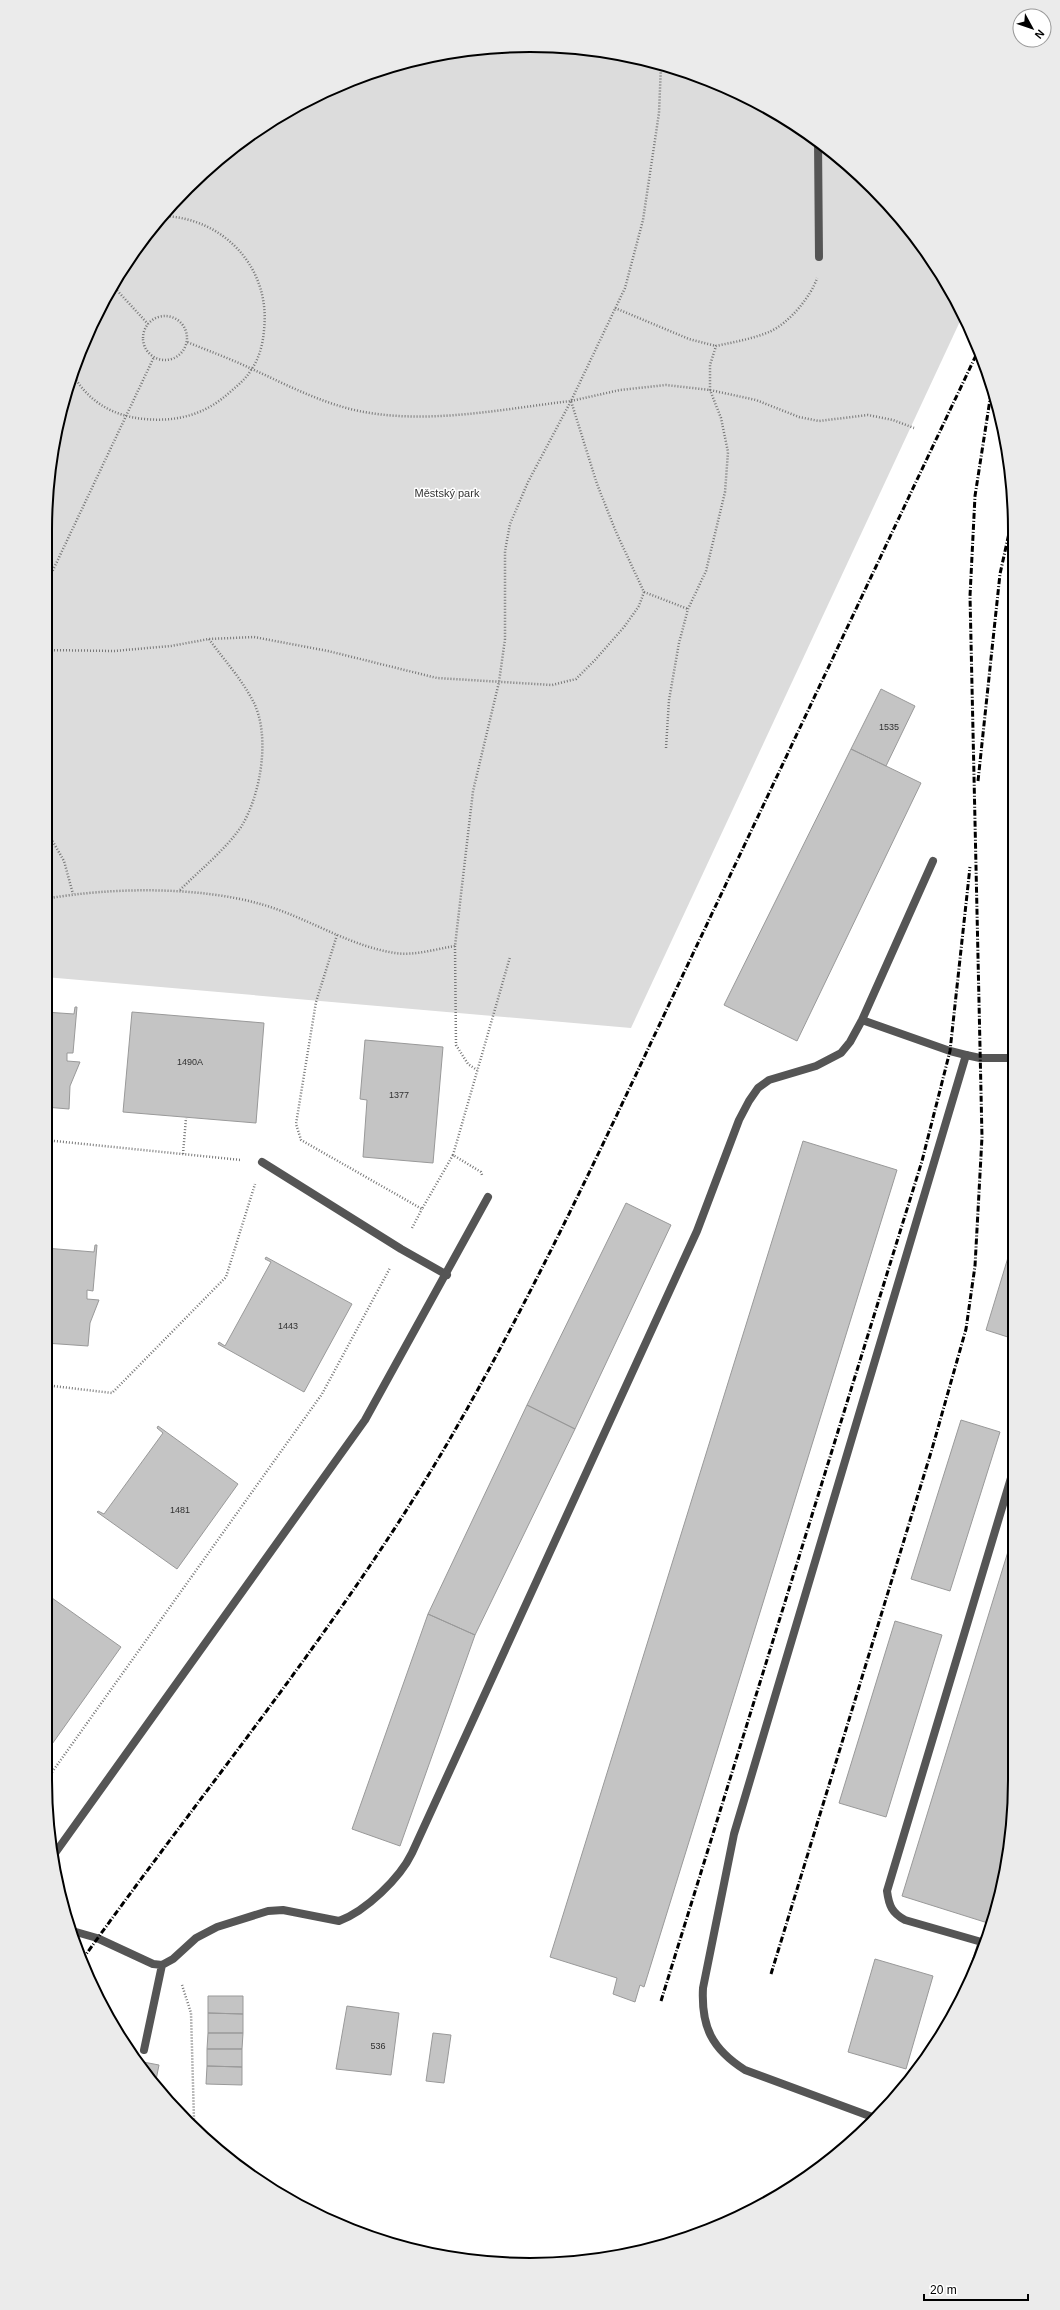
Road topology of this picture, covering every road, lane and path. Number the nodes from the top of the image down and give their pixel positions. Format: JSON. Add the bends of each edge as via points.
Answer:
{"nodes":[{"id":1,"x":661,"y":70,"type":"edge"},
{"id":2,"x":818,"y":149,"type":"edge"},
{"id":3,"x":170,"y":216,"type":"edge"},
{"id":4,"x":819,"y":258,"type":"joint"},
{"id":5,"x":117,"y":290,"type":"edge"},
{"id":6,"x":615,"y":308,"type":"junction"},
{"id":7,"x":148,"y":324,"type":"junction"},
{"id":8,"x":187,"y":342,"type":"junction"},
{"id":9,"x":716,"y":346,"type":"junction"},
{"id":10,"x":154,"y":357,"type":"junction"},
{"id":11,"x":252,"y":369,"type":"junction"},
{"id":12,"x":76,"y":379,"type":"edge"},
{"id":13,"x":710,"y":390,"type":"junction"},
{"id":14,"x":571,"y":401,"type":"junction"},
{"id":15,"x":126,"y":417,"type":"junction"},
{"id":16,"x":914,"y":428,"type":"dead end"},
{"id":17,"x":52,"y":572,"type":"edge"},
{"id":18,"x":644,"y":592,"type":"junction"},
{"id":19,"x":688,"y":609,"type":"junction"},
{"id":20,"x":209,"y":639,"type":"junction"},
{"id":21,"x":52,"y":650,"type":"edge"},
{"id":22,"x":499,"y":682,"type":"junction"},
{"id":23,"x":666,"y":748,"type":"dead end"},
{"id":24,"x":52,"y":840,"type":"edge"},
{"id":25,"x":932,"y":861,"type":"dead end"},
{"id":26,"x":179,"y":891,"type":"junction"},
{"id":27,"x":73,"y":894,"type":"junction"},
{"id":28,"x":52,"y":897,"type":"edge"},
{"id":29,"x":337,"y":935,"type":"junction"},
{"id":30,"x":455,"y":946,"type":"junction"},
{"id":31,"x":510,"y":957,"type":"dead end"},
{"id":32,"x":862,"y":1020,"type":"junction"},
{"id":33,"x":966,"y":1055,"type":"junction"},
{"id":34,"x":1008,"y":1058,"type":"edge"},
{"id":35,"x":477,"y":1070,"type":"junction"},
{"id":36,"x":186,"y":1118,"type":"dead end"},
{"id":37,"x":52,"y":1141,"type":"edge"},
{"id":38,"x":183,"y":1154,"type":"junction"},
{"id":39,"x":453,"y":1154,"type":"junction"},
{"id":40,"x":262,"y":1162,"type":"junction"},
{"id":41,"x":488,"y":1197,"type":"joint"},
{"id":42,"x":422,"y":1209,"type":"junction"},
{"id":43,"x":401,"y":1249,"type":"junction"},
{"id":44,"x":447,"y":1275,"type":"junction"},
{"id":45,"x":52,"y":1386,"type":"edge"},
{"id":46,"x":1008,"y":1488,"type":"edge"},
{"id":47,"x":52,"y":1772,"type":"edge"},
{"id":48,"x":57,"y":1849,"type":"edge"},
{"id":49,"x":76,"y":1932,"type":"edge"},
{"id":50,"x":980,"y":1942,"type":"edge"},
{"id":51,"x":173,"y":1959,"type":"junction"},
{"id":52,"x":162,"y":1965,"type":"junction"},
{"id":53,"x":144,"y":2050,"type":"dead end"},
{"id":54,"x":870,"y":2116,"type":"edge"},
{"id":55,"x":194,"y":2120,"type":"edge"}],
"edges":[{"from":1,"to":6,"type":"path","via":[[659,113],[643,220],[625,288]]},
{"from":2,"to":4,"type":"street"},
{"from":3,"to":11,"type":"path","via":[[202,225],[223,235],[238,247],[255,274],[263,294],[266,317],[263,344]]},
{"from":4,"to":9,"type":"path","via":[[817,279],[808,299],[792,314],[771,331]]},
{"from":5,"to":7,"type":"path"},
{"from":6,"to":9,"type":"path","via":[[689,338]]},
{"from":6,"to":14,"type":"path"},
{"from":7,"to":8,"type":"path","via":[[160,316],[174,318],[185,327]]},
{"from":7,"to":10,"type":"path","via":[[143,338],[144,345]]},
{"from":8,"to":10,"type":"path","via":[[180,354],[174,358],[160,360]]},
{"from":8,"to":11,"type":"path"},
{"from":9,"to":13,"type":"path","via":[[710,365]]},
{"from":10,"to":15,"type":"path"},
{"from":11,"to":14,"type":"path","via":[[283,386],[317,398],[359,411],[398,415],[437,416]]},
{"from":11,"to":15,"type":"path","via":[[224,398],[188,417],[162,421]]},
{"from":12,"to":15,"type":"path","via":[[85,393],[103,408]]},
{"from":13,"to":14,"type":"path","via":[[666,385],[620,390]]},
{"from":13,"to":16,"type":"path","via":[[756,400],[799,417],[819,421],[868,415]]},
{"from":13,"to":19,"type":"path","via":[[721,418],[728,452],[725,492],[706,571]]},
{"from":14,"to":18,"type":"path","via":[[597,484]]},
{"from":14,"to":22,"type":"path","via":[[528,482],[510,524],[505,551],[505,639]]},
{"from":15,"to":17,"type":"path"},
{"from":18,"to":19,"type":"path"},
{"from":18,"to":22,"type":"path","via":[[639,606],[624,627],[576,679],[552,685]]},
{"from":19,"to":23,"type":"path","via":[[679,643]]},
{"from":20,"to":21,"type":"path","via":[[171,646],[114,651]]},
{"from":20,"to":22,"type":"path","via":[[254,637],[278,640],[437,678]]},
{"from":20,"to":26,"type":"path","via":[[254,702],[261,725],[260,776],[251,806],[240,827]]},
{"from":22,"to":30,"type":"path","via":[[473,791]]},
{"from":24,"to":27,"type":"path","via":[[64,861]]},
{"from":25,"to":32,"type":"street"},
{"from":26,"to":27,"type":"path"},
{"from":26,"to":29,"type":"path","via":[[224,895],[264,905]]},
{"from":27,"to":28,"type":"path"},
{"from":29,"to":30,"type":"path","via":[[395,953]]},
{"from":29,"to":42,"type":"path","via":[[316,1002],[296,1124],[301,1140]]},
{"from":30,"to":35,"type":"path","via":[[456,1045],[468,1064]]},
{"from":31,"to":35,"type":"path"},
{"from":32,"to":33,"type":"street"},
{"from":32,"to":51,"type":"street","via":[[841,1053],[816,1066],[769,1080],[758,1088],[749,1101],[739,1120],[697,1231],[405,1867],[389,1886],[346,1919],[334,1922],[283,1910],[268,1911],[196,1938]]},
{"from":33,"to":34,"type":"street"},
{"from":33,"to":54,"type":"street","via":[[734,1834],[703,1988],[704,2022],[711,2037],[731,2062],[762,2078]]},
{"from":35,"to":39,"type":"path"},
{"from":36,"to":38,"type":"path"},
{"from":37,"to":38,"type":"path"},
{"from":38,"to":40,"type":"path"},
{"from":39,"to":41,"type":"path","via":[[481,1172]]},
{"from":39,"to":42,"type":"path"},
{"from":40,"to":43,"type":"street"},
{"from":40,"to":45,"type":"path","via":[[226,1277],[112,1393]]},
{"from":41,"to":44,"type":"street"},
{"from":42,"to":43,"type":"path"},
{"from":43,"to":44,"type":"street"},
{"from":43,"to":47,"type":"path","via":[[322,1394]]},
{"from":44,"to":48,"type":"street","via":[[380,1394],[344,1451]]},
{"from":46,"to":50,"type":"street","via":[[888,1891],[888,1903],[894,1914],[905,1920]]},
{"from":49,"to":52,"type":"street","via":[[97,1938],[153,1964]]},
{"from":51,"to":52,"type":"street"},
{"from":51,"to":55,"type":"path","via":[[190,2006]]},
{"from":52,"to":53,"type":"street"}]}
